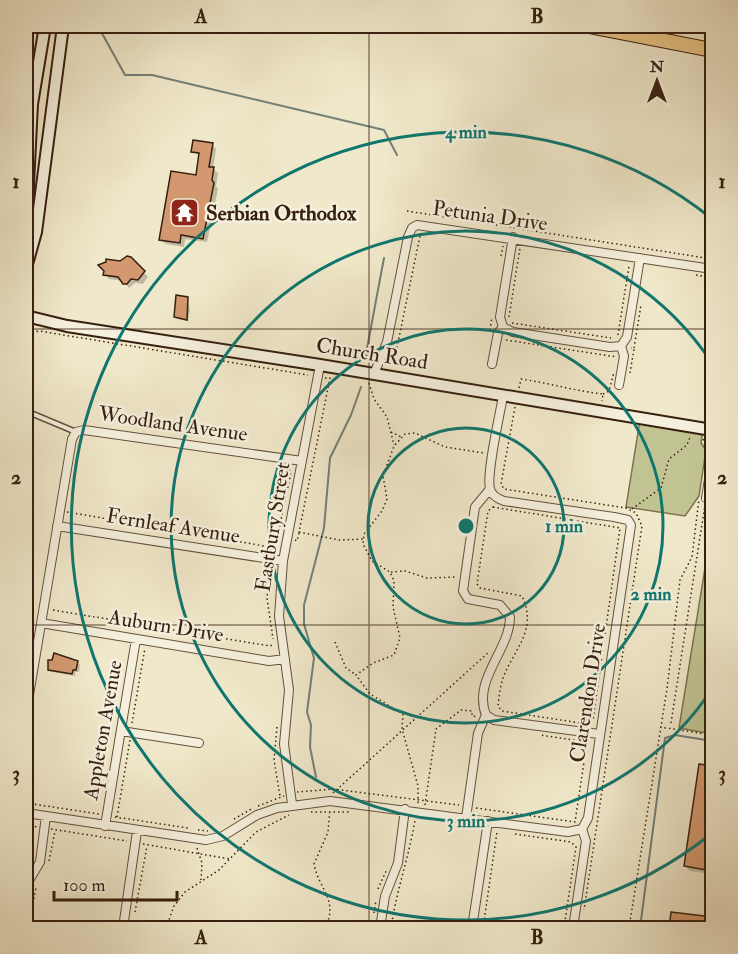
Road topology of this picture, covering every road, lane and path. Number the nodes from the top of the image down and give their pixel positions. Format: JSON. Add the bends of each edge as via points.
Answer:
{"nodes":[{"id":1,"x":30,"y":26,"type":"edge"},
{"id":2,"x":45,"y":26,"type":"edge"},
{"id":3,"x":63,"y":26,"type":"edge"},
{"id":4,"x":589,"y":26,"type":"edge"},
{"id":5,"x":712,"y":50,"type":"edge"},
{"id":6,"x":26,"y":82,"type":"edge"},
{"id":7,"x":407,"y":211,"type":"dead end"},
{"id":8,"x":26,"y":224,"type":"edge"},
{"id":9,"x":425,"y":232,"type":"dead end"},
{"id":10,"x":513,"y":237,"type":"junction"},
{"id":11,"x":503,"y":244,"type":"dead end"},
{"id":12,"x":501,"y":258,"type":"dead end"},
{"id":13,"x":640,"y":258,"type":"junction"},
{"id":14,"x":712,"y":260,"type":"edge"},
{"id":15,"x":629,"y":265,"type":"dead end"},
{"id":16,"x":26,"y":268,"type":"edge"},
{"id":17,"x":712,"y":269,"type":"edge"},
{"id":18,"x":641,"y":303,"type":"dead end"},
{"id":19,"x":493,"y":310,"type":"dead end"},
{"id":20,"x":26,"y":316,"type":"edge"},
{"id":21,"x":503,"y":327,"type":"junction"},
{"id":22,"x":496,"y":339,"type":"junction"},
{"id":23,"x":619,"y":343,"type":"junction"},
{"id":24,"x":27,"y":347,"type":"edge"},
{"id":25,"x":634,"y":349,"type":"dead end"},
{"id":26,"x":623,"y":359,"type":"junction"},
{"id":27,"x":26,"y":362,"type":"edge"},
{"id":28,"x":492,"y":364,"type":"dead end"},
{"id":29,"x":320,"y":365,"type":"junction"},
{"id":30,"x":374,"y":374,"type":"junction"},
{"id":31,"x":712,"y":375,"type":"edge"},
{"id":32,"x":318,"y":376,"type":"junction"},
{"id":33,"x":619,"y":385,"type":"dead end"},
{"id":34,"x":503,"y":396,"type":"junction"},
{"id":35,"x":517,"y":398,"type":"junction"},
{"id":36,"x":33,"y":414,"type":"dead end"},
{"id":37,"x":709,"y":430,"type":"edge"},
{"id":38,"x":76,"y":432,"type":"junction"},
{"id":39,"x":391,"y":432,"type":"junction"},
{"id":40,"x":690,"y":437,"type":"dead end"},
{"id":41,"x":402,"y":438,"type":"junction"},
{"id":42,"x":394,"y":446,"type":"junction"},
{"id":43,"x":494,"y":454,"type":"junction"},
{"id":44,"x":302,"y":460,"type":"junction"},
{"id":45,"x":710,"y":461,"type":"edge"},
{"id":46,"x":288,"y":468,"type":"dead end"},
{"id":47,"x":490,"y":489,"type":"junction"},
{"id":48,"x":704,"y":496,"type":"junction"},
{"id":49,"x":493,"y":507,"type":"joint"},
{"id":50,"x":632,"y":510,"type":"junction"},
{"id":51,"x":66,"y":512,"type":"dead end"},
{"id":52,"x":57,"y":526,"type":"junction"},
{"id":53,"x":363,"y":539,"type":"junction"},
{"id":54,"x":283,"y":561,"type":"junction"},
{"id":55,"x":268,"y":564,"type":"dead end"},
{"id":56,"x":390,"y":572,"type":"junction"},
{"id":57,"x":465,"y":576,"type":"junction"},
{"id":58,"x":50,"y":609,"type":"dead end"},
{"id":59,"x":41,"y":623,"type":"junction"},
{"id":60,"x":136,"y":639,"type":"junction"},
{"id":61,"x":335,"y":642,"type":"dead end"},
{"id":62,"x":275,"y":645,"type":"junction"},
{"id":63,"x":489,"y":653,"type":"dead end"},
{"id":64,"x":285,"y":659,"type":"junction"},
{"id":65,"x":276,"y":660,"type":"junction"},
{"id":66,"x":356,"y":675,"type":"junction"},
{"id":67,"x":26,"y":713,"type":"edge"},
{"id":68,"x":486,"y":715,"type":"junction"},
{"id":69,"x":279,"y":720,"type":"dead end"},
{"id":70,"x":671,"y":723,"type":"dead end"},
{"id":71,"x":660,"y":727,"type":"junction"},
{"id":72,"x":402,"y":729,"type":"junction"},
{"id":73,"x":121,"y":731,"type":"junction"},
{"id":74,"x":599,"y":734,"type":"junction"},
{"id":75,"x":540,"y":735,"type":"dead end"},
{"id":76,"x":712,"y":735,"type":"edge"},
{"id":77,"x":199,"y":743,"type":"dead end"},
{"id":78,"x":334,"y":789,"type":"junction"},
{"id":79,"x":291,"y":794,"type":"junction"},
{"id":80,"x":280,"y":797,"type":"junction"},
{"id":81,"x":417,"y":799,"type":"junction"},
{"id":82,"x":425,"y":800,"type":"junction"},
{"id":83,"x":330,"y":801,"type":"junction"},
{"id":84,"x":26,"y":803,"type":"edge"},
{"id":85,"x":292,"y":804,"type":"junction"},
{"id":86,"x":467,"y":807,"type":"junction"},
{"id":87,"x":405,"y":809,"type":"junction"},
{"id":88,"x":305,"y":812,"type":"dead end"},
{"id":89,"x":330,"y":812,"type":"junction"},
{"id":90,"x":352,"y":812,"type":"dead end"},
{"id":91,"x":424,"y":812,"type":"junction"},
{"id":92,"x":26,"y":813,"type":"edge"},
{"id":93,"x":292,"y":814,"type":"dead end"},
{"id":94,"x":46,"y":816,"type":"junction"},
{"id":95,"x":107,"y":816,"type":"junction"},
{"id":96,"x":466,"y":818,"type":"junction"},
{"id":97,"x":232,"y":820,"type":"dead end"},
{"id":98,"x":416,"y":820,"type":"dead end"},
{"id":99,"x":105,"y":826,"type":"junction"},
{"id":100,"x":487,"y":826,"type":"junction"},
{"id":101,"x":582,"y":829,"type":"junction"},
{"id":102,"x":214,"y":830,"type":"dead end"},
{"id":103,"x":137,"y":831,"type":"junction"},
{"id":104,"x":508,"y":833,"type":"dead end"},
{"id":105,"x":198,"y":840,"type":"junction"},
{"id":106,"x":147,"y":845,"type":"dead end"},
{"id":107,"x":34,"y":848,"type":"dead end"},
{"id":108,"x":26,"y":867,"type":"edge"},
{"id":109,"x":200,"y":881,"type":"junction"},
{"id":110,"x":26,"y":894,"type":"edge"},
{"id":111,"x":135,"y":912,"type":"dead end"},
{"id":112,"x":583,"y":918,"type":"dead end"},
{"id":113,"x":289,"y":925,"type":"dead end"},
{"id":114,"x":123,"y":928,"type":"edge"},
{"id":115,"x":166,"y":928,"type":"edge"},
{"id":116,"x":304,"y":928,"type":"edge"},
{"id":117,"x":325,"y":928,"type":"edge"},
{"id":118,"x":380,"y":928,"type":"edge"},
{"id":119,"x":391,"y":928,"type":"edge"},
{"id":120,"x":472,"y":928,"type":"edge"},
{"id":121,"x":483,"y":928,"type":"edge"},
{"id":122,"x":564,"y":928,"type":"edge"},
{"id":123,"x":573,"y":928,"type":"edge"},
{"id":124,"x":628,"y":928,"type":"edge"}],
"edges":[{"from":1,"to":6,"type":"path"},
{"from":2,"to":8,"type":"main road","via":[[32,104]]},
{"from":3,"to":16,"type":"main road","via":[[44,179]]},
{"from":4,"to":5,"type":"highway"},
{"from":7,"to":14,"type":"path"},
{"from":9,"to":30,"type":"path","via":[[420,236],[395,357]]},
{"from":10,"to":13,"type":"street","name":"Petunia Drive"},
{"from":10,"to":21,"type":"street","via":[[500,317]]},
{"from":10,"to":30,"type":"street","name":"Petunia Drive","via":[[426,224],[412,228],[387,342]]},
{"from":11,"to":12,"type":"path"},
{"from":13,"to":17,"type":"street","name":"Petunia Drive"},
{"from":13,"to":23,"type":"street","via":[[627,337]]},
{"from":15,"to":23,"type":"path"},
{"from":18,"to":25,"type":"path"},
{"from":19,"to":22,"type":"path","via":[[489,338]]},
{"from":20,"to":29,"type":"main road","name":"Church Road","via":[[67,326]]},
{"from":21,"to":22,"type":"street"},
{"from":21,"to":23,"type":"street","via":[[610,347]]},
{"from":22,"to":26,"type":"path"},
{"from":22,"to":28,"type":"street"},
{"from":23,"to":26,"type":"street"},
{"from":24,"to":27,"type":"path"},
{"from":24,"to":32,"type":"path","via":[[30,333],[39,332]]},
{"from":26,"to":33,"type":"street"},
{"from":29,"to":30,"type":"main road","name":"Church Road"},
{"from":29,"to":32,"type":"street","name":"Eastbury Street"},
{"from":30,"to":34,"type":"main road","name":"Church Road"},
{"from":30,"to":39,"type":"path","via":[[367,378]]},
{"from":31,"to":37,"type":"path"},
{"from":32,"to":44,"type":"street","name":"Eastbury Street"},
{"from":32,"to":53,"type":"path","via":[[330,378],[299,532],[339,540]]},
{"from":34,"to":35,"type":"main road","name":"Church Road"},
{"from":34,"to":43,"type":"street"},
{"from":35,"to":37,"type":"main road","name":"Church Road"},
{"from":35,"to":50,"type":"path","via":[[501,483],[504,489]]},
{"from":36,"to":38,"type":"lane"},
{"from":37,"to":45,"type":"path","via":[[704,442]]},
{"from":38,"to":44,"type":"street","name":"Woodland Avenue"},
{"from":38,"to":52,"type":"street"},
{"from":39,"to":41,"type":"path"},
{"from":39,"to":42,"type":"path"},
{"from":40,"to":50,"type":"path","via":[[687,445],[669,459],[661,488]]},
{"from":41,"to":42,"type":"path"},
{"from":41,"to":43,"type":"path","via":[[415,433],[445,447]]},
{"from":42,"to":53,"type":"path","via":[[383,476],[387,499]]},
{"from":43,"to":47,"type":"street"},
{"from":44,"to":54,"type":"street","name":"Eastbury Street"},
{"from":45,"to":48,"type":"street"},
{"from":46,"to":51,"type":"path","via":[[291,472],[276,544],[270,548]]},
{"from":47,"to":57,"type":"street","via":[[475,507]]},
{"from":47,"to":74,"type":"street","name":"Clarendon Drive","via":[[504,501],[614,517],[628,520],[631,525]]},
{"from":48,"to":70,"type":"path"},
{"from":48,"to":71,"type":"path","via":[[697,502],[692,557],[680,580]]},
{"from":49,"to":49,"type":"path","via":[[620,528],[593,720],[587,724],[502,711],[498,706],[502,679],[522,643],[527,616],[522,596],[480,588],[477,584],[488,511]]},
{"from":50,"to":112,"type":"path","via":[[640,518],[642,533]]},
{"from":52,"to":54,"type":"street","name":"Fernleaf Avenue"},
{"from":52,"to":59,"type":"street"},
{"from":53,"to":56,"type":"path","via":[[366,554]]},
{"from":54,"to":64,"type":"street","name":"Eastbury Street","via":[[279,616]]},
{"from":55,"to":62,"type":"path","via":[[271,569],[267,605]]},
{"from":56,"to":57,"type":"path","via":[[427,578]]},
{"from":56,"to":66,"type":"path","via":[[400,638],[394,655]]},
{"from":57,"to":68,"type":"street","via":[[463,591],[468,599],[500,605],[510,617],[506,637],[489,672],[483,705]]},
{"from":58,"to":62,"type":"path"},
{"from":59,"to":60,"type":"street","name":"Auburn Drive"},
{"from":59,"to":67,"type":"street"},
{"from":60,"to":65,"type":"street","name":"Auburn Drive"},
{"from":60,"to":73,"type":"street","name":"Appleton Avenue"},
{"from":61,"to":66,"type":"path","via":[[346,668]]},
{"from":62,"to":65,"type":"path"},
{"from":63,"to":72,"type":"path"},
{"from":64,"to":65,"type":"street","name":"Auburn Drive"},
{"from":64,"to":79,"type":"street","name":"Eastbury Street","via":[[289,690],[284,744]]},
{"from":66,"to":72,"type":"path","via":[[370,694],[403,714]]},
{"from":68,"to":74,"type":"street","via":[[494,720]]},
{"from":68,"to":82,"type":"path","via":[[472,716],[472,711],[461,710],[436,729]]},
{"from":68,"to":86,"type":"street","via":[[478,733]]},
{"from":69,"to":80,"type":"path","via":[[274,760]]},
{"from":71,"to":76,"type":"path"},
{"from":71,"to":124,"type":"path"},
{"from":72,"to":78,"type":"path"},
{"from":72,"to":81,"type":"path","via":[[418,786]]},
{"from":73,"to":77,"type":"street"},
{"from":73,"to":95,"type":"street","name":"Appleton Avenue"},
{"from":74,"to":101,"type":"street","name":"Clarendon Drive","via":[[588,818]]},
{"from":75,"to":86,"type":"path","via":[[587,742],[575,822]]},
{"from":78,"to":79,"type":"path"},
{"from":78,"to":81,"type":"path"},
{"from":78,"to":83,"type":"path"},
{"from":79,"to":80,"type":"path"},
{"from":79,"to":85,"type":"street","name":"Eastbury Street"},
{"from":80,"to":97,"type":"path"},
{"from":81,"to":82,"type":"path"},
{"from":81,"to":91,"type":"path"},
{"from":82,"to":86,"type":"path"},
{"from":82,"to":91,"type":"path"},
{"from":83,"to":85,"type":"street"},
{"from":83,"to":87,"type":"street"},
{"from":83,"to":89,"type":"path"},
{"from":84,"to":95,"type":"path"},
{"from":85,"to":105,"type":"street","via":[[257,815],[217,838]]},
{"from":86,"to":96,"type":"street"},
{"from":87,"to":91,"type":"street"},
{"from":87,"to":118,"type":"street","via":[[398,863],[385,896]]},
{"from":88,"to":89,"type":"path"},
{"from":89,"to":90,"type":"path"},
{"from":89,"to":117,"type":"path","via":[[328,832],[314,864],[331,902]]},
{"from":91,"to":96,"type":"street"},
{"from":92,"to":94,"type":"street"},
{"from":93,"to":109,"type":"path","via":[[256,832],[219,870]]},
{"from":94,"to":99,"type":"street"},
{"from":94,"to":110,"type":"street","via":[[39,862]]},
{"from":95,"to":99,"type":"street","name":"Appleton Avenue"},
{"from":95,"to":102,"type":"path"},
{"from":96,"to":100,"type":"street"},
{"from":98,"to":119,"type":"path"},
{"from":99,"to":103,"type":"street"},
{"from":100,"to":101,"type":"street","via":[[568,832]]},
{"from":100,"to":120,"type":"street"},
{"from":100,"to":121,"type":"path","via":[[497,831]]},
{"from":101,"to":123,"type":"street","name":"Clarendon Drive","via":[[586,841]]},
{"from":103,"to":105,"type":"street"},
{"from":103,"to":114,"type":"street"},
{"from":104,"to":122,"type":"path","via":[[572,842],[576,847]]},
{"from":105,"to":109,"type":"path","via":[[197,853],[203,870]]},
{"from":106,"to":111,"type":"path"},
{"from":107,"to":108,"type":"path"},
{"from":109,"to":115,"type":"path","via":[[178,899]]},
{"from":113,"to":116,"type":"path"}]}
